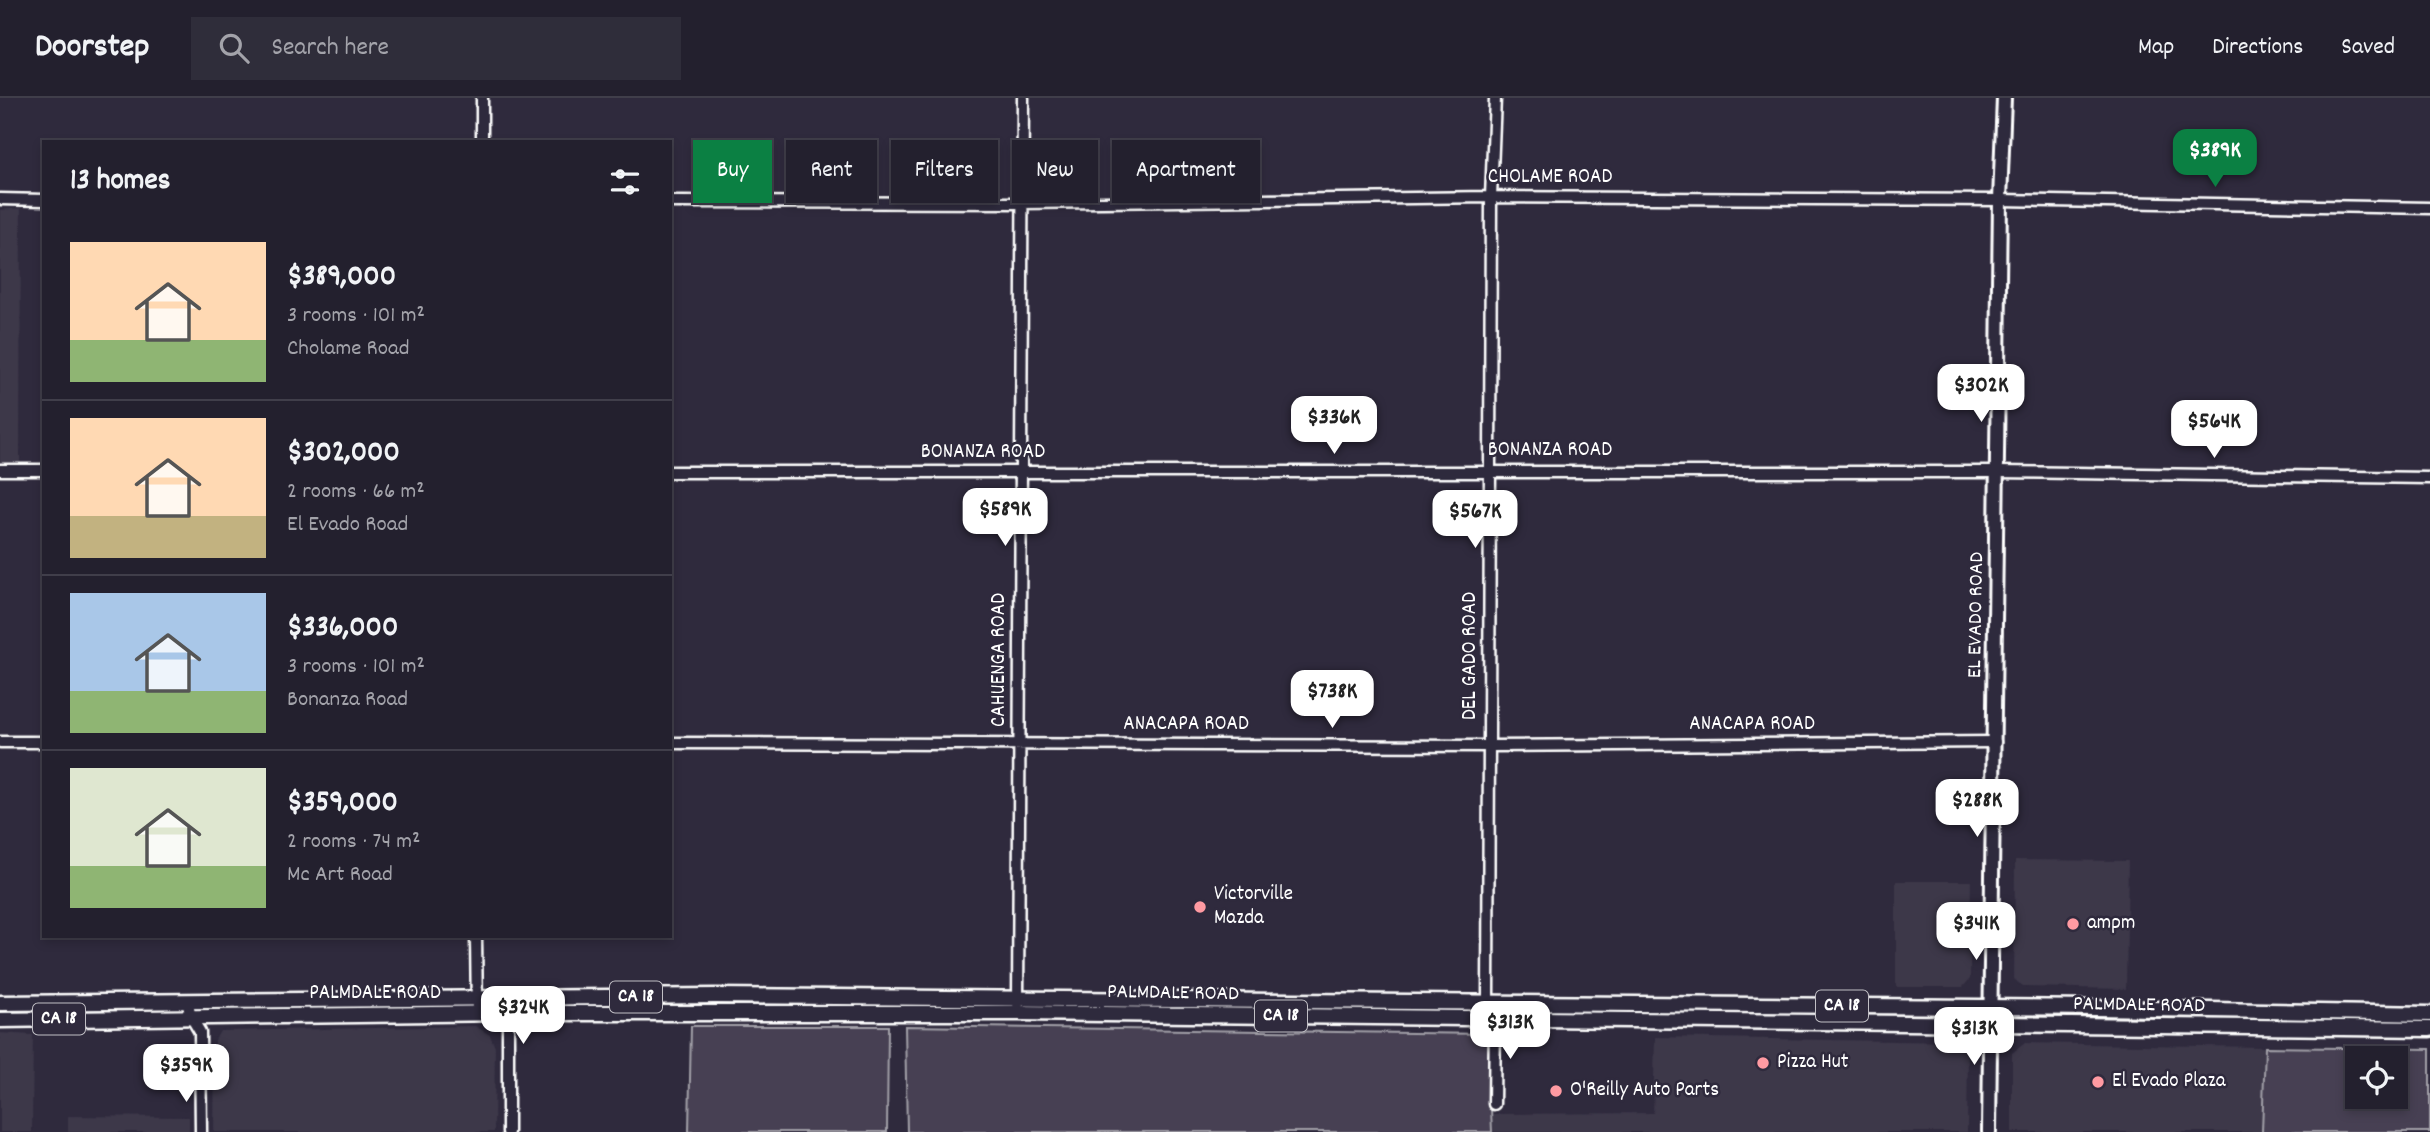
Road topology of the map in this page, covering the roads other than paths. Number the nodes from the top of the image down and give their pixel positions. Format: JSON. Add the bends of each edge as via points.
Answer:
{"nodes":[{"id":1,"x":482,"y":98,"type":"edge"},
{"id":2,"x":1023,"y":98,"type":"edge"},
{"id":3,"x":1495,"y":98,"type":"edge"},
{"id":4,"x":2004,"y":98,"type":"edge"},
{"id":5,"x":481,"y":140,"type":"edge"},
{"id":6,"x":1023,"y":140,"type":"edge"},
{"id":7,"x":1491,"y":197,"type":"junction"},
{"id":8,"x":0,"y":199,"type":"edge"},
{"id":9,"x":42,"y":200,"type":"edge"},
{"id":10,"x":2000,"y":200,"type":"junction"},
{"id":11,"x":672,"y":202,"type":"edge"},
{"id":12,"x":1098,"y":202,"type":"edge"},
{"id":13,"x":1012,"y":203,"type":"edge"},
{"id":14,"x":1022,"y":203,"type":"edge"},
{"id":15,"x":2430,"y":208,"type":"edge"},
{"id":16,"x":0,"y":470,"type":"edge"},
{"id":17,"x":42,"y":470,"type":"edge"},
{"id":18,"x":1490,"y":471,"type":"junction"},
{"id":19,"x":1997,"y":471,"type":"junction"},
{"id":20,"x":672,"y":472,"type":"edge"},
{"id":21,"x":1020,"y":472,"type":"junction"},
{"id":22,"x":2430,"y":478,"type":"edge"},
{"id":23,"x":0,"y":742,"type":"edge"},
{"id":24,"x":42,"y":742,"type":"edge"},
{"id":25,"x":672,"y":743,"type":"edge"},
{"id":26,"x":1995,"y":743,"type":"junction"},
{"id":27,"x":1019,"y":744,"type":"junction"},
{"id":28,"x":1490,"y":746,"type":"junction"},
{"id":29,"x":476,"y":938,"type":"edge"},
{"id":30,"x":476,"y":999,"type":"junction"},
{"id":31,"x":187,"y":1001,"type":"junction"},
{"id":32,"x":0,"y":1003,"type":"edge"},
{"id":33,"x":1488,"y":1004,"type":"junction"},
{"id":34,"x":1018,"y":1005,"type":"junction"},
{"id":35,"x":508,"y":1006,"type":"junction"},
{"id":36,"x":1991,"y":1007,"type":"junction"},
{"id":37,"x":2210,"y":1010,"type":"junction"},
{"id":38,"x":477,"y":1014,"type":"junction"},
{"id":39,"x":2430,"y":1014,"type":"edge"},
{"id":40,"x":191,"y":1017,"type":"junction"},
{"id":41,"x":1495,"y":1018,"type":"junction"},
{"id":42,"x":0,"y":1020,"type":"edge"},
{"id":43,"x":1991,"y":1025,"type":"junction"},
{"id":44,"x":2145,"y":1027,"type":"junction"},
{"id":45,"x":2430,"y":1029,"type":"edge"},
{"id":46,"x":1494,"y":1104,"type":"dead end"},
{"id":47,"x":201,"y":1132,"type":"edge"},
{"id":48,"x":508,"y":1132,"type":"edge"},
{"id":49,"x":1989,"y":1132,"type":"edge"}],
"edges":[{"from":1,"to":5,"type":"street"},
{"from":2,"to":6,"type":"street","name":"CAHUENGA ROAD"},
{"from":3,"to":7,"type":"street","name":"DEL GADO ROAD"},
{"from":4,"to":10,"type":"main road","name":"EL EVADO ROAD"},
{"from":7,"to":10,"type":"street","name":"CHOLAME ROAD"},
{"from":7,"to":12,"type":"street","name":"CHOLAME ROAD"},
{"from":7,"to":18,"type":"street","name":"DEL GADO ROAD"},
{"from":8,"to":9,"type":"street"},
{"from":10,"to":15,"type":"street","name":"CHOLAME ROAD"},
{"from":10,"to":19,"type":"main road","name":"EL EVADO ROAD"},
{"from":11,"to":13,"type":"street","name":"CHOLAME ROAD"},
{"from":14,"to":21,"type":"street","name":"CAHUENGA ROAD"},
{"from":16,"to":17,"type":"street"},
{"from":18,"to":19,"type":"street","name":"BONANZA ROAD"},
{"from":18,"to":21,"type":"street","name":"BONANZA ROAD"},
{"from":18,"to":28,"type":"street","name":"DEL GADO ROAD"},
{"from":19,"to":22,"type":"street","name":"BONANZA ROAD"},
{"from":19,"to":26,"type":"main road","name":"EL EVADO ROAD"},
{"from":20,"to":21,"type":"street","name":"BONANZA ROAD"},
{"from":21,"to":27,"type":"street","name":"CAHUENGA ROAD"},
{"from":23,"to":24,"type":"street"},
{"from":25,"to":27,"type":"street","name":"ANACAPA ROAD"},
{"from":26,"to":28,"type":"street","name":"ANACAPA ROAD"},
{"from":26,"to":36,"type":"main road","name":"EL EVADO ROAD"},
{"from":27,"to":28,"type":"street","name":"ANACAPA ROAD"},
{"from":27,"to":34,"type":"street","name":"CAHUENGA ROAD"},
{"from":28,"to":33,"type":"street","name":"DEL GADO ROAD"},
{"from":29,"to":30,"type":"street"},
{"from":30,"to":31,"type":"highway","name":"PALMDALE ROAD","number":"CA 18"},
{"from":30,"to":35,"type":"highway","name":"PALMDALE ROAD","number":"CA 18"},
{"from":30,"to":38,"type":"street"},
{"from":31,"to":32,"type":"highway","name":"PALMDALE ROAD","number":"CA 18"},
{"from":31,"to":40,"type":"street"},
{"from":33,"to":34,"type":"highway","name":"PALMDALE ROAD","number":"CA 18"},
{"from":33,"to":36,"type":"highway","name":"PALMDALE ROAD","number":"CA 18"},
{"from":34,"to":35,"type":"highway","name":"PALMDALE ROAD","number":"CA 18","via":[[701,996]]},
{"from":34,"to":41,"type":"highway","name":"PALMDALE ROAD","number":"CA 18"},
{"from":35,"to":38,"type":"highway","name":"PALMDALE ROAD","number":"CA 18"},
{"from":35,"to":48,"type":"street"},
{"from":36,"to":37,"type":"highway","name":"PALMDALE ROAD","number":"CA 18"},
{"from":36,"to":43,"type":"main road","name":"EL EVADO ROAD"},
{"from":37,"to":39,"type":"highway","name":"PALMDALE ROAD","number":"CA 18"},
{"from":37,"to":44,"type":"highway","via":[[2201,1020],[2159,1020]]},
{"from":38,"to":40,"type":"highway","name":"PALMDALE ROAD","number":"CA 18"},
{"from":40,"to":42,"type":"highway","name":"PALMDALE ROAD","number":"CA 18"},
{"from":40,"to":47,"type":"street","via":[[200,1032]]},
{"from":41,"to":43,"type":"highway","name":"PALMDALE ROAD","number":"CA 18"},
{"from":41,"to":46,"type":"street"},
{"from":43,"to":44,"type":"highway","name":"PALMDALE ROAD","number":"CA 18"},
{"from":43,"to":49,"type":"main road","name":"EL EVADO ROAD"},
{"from":44,"to":45,"type":"highway","name":"PALMDALE ROAD","number":"CA 18"}]}
